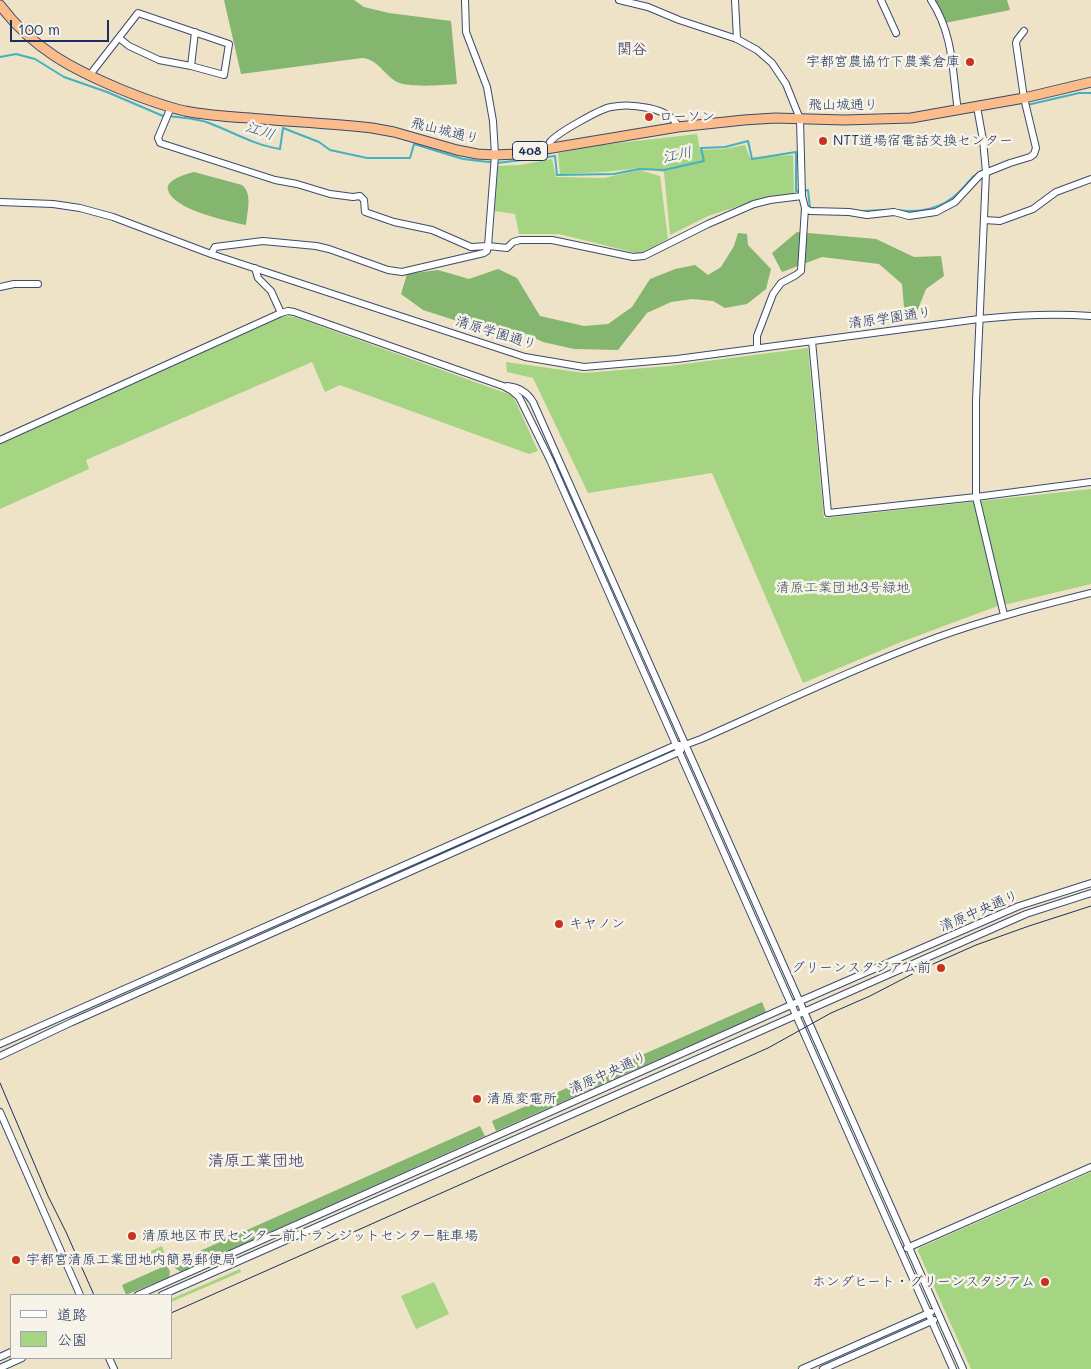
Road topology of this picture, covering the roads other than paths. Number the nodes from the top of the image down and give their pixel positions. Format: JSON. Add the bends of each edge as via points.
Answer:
{"nodes":[{"id":1,"x":465,"y":0,"type":"edge"},
{"id":2,"x":619,"y":0,"type":"edge"},
{"id":3,"x":734,"y":0,"type":"edge"},
{"id":4,"x":881,"y":0,"type":"edge"},
{"id":5,"x":931,"y":0,"type":"edge"},
{"id":6,"x":0,"y":6,"type":"edge"},
{"id":7,"x":195,"y":32,"type":"junction"},
{"id":8,"x":1024,"y":32,"type":"dead end"},
{"id":9,"x":896,"y":34,"type":"dead end"},
{"id":10,"x":119,"y":38,"type":"junction"},
{"id":11,"x":737,"y":39,"type":"junction"},
{"id":12,"x":191,"y":66,"type":"junction"},
{"id":13,"x":89,"y":76,"type":"junction"},
{"id":14,"x":1091,"y":82,"type":"edge"},
{"id":15,"x":1024,"y":98,"type":"junction"},
{"id":16,"x":171,"y":107,"type":"junction"},
{"id":17,"x":977,"y":107,"type":"junction"},
{"id":18,"x":958,"y":111,"type":"junction"},
{"id":19,"x":800,"y":119,"type":"junction"},
{"id":20,"x":678,"y":127,"type":"junction"},
{"id":21,"x":547,"y":149,"type":"junction"},
{"id":22,"x":495,"y":155,"type":"junction"},
{"id":23,"x":986,"y":172,"type":"junction"},
{"id":24,"x":1091,"y":179,"type":"edge"},
{"id":25,"x":802,"y":196,"type":"junction"},
{"id":26,"x":0,"y":202,"type":"edge"},
{"id":27,"x":805,"y":208,"type":"junction"},
{"id":28,"x":984,"y":220,"type":"junction"},
{"id":29,"x":488,"y":246,"type":"junction"},
{"id":30,"x":211,"y":254,"type":"junction"},
{"id":31,"x":255,"y":268,"type":"junction"},
{"id":32,"x":38,"y":284,"type":"dead end"},
{"id":33,"x":0,"y":287,"type":"edge"},
{"id":34,"x":281,"y":313,"type":"junction"},
{"id":35,"x":1091,"y":316,"type":"edge"},
{"id":36,"x":979,"y":318,"type":"junction"},
{"id":37,"x":812,"y":341,"type":"junction"},
{"id":38,"x":757,"y":348,"type":"junction"},
{"id":39,"x":503,"y":386,"type":"junction"},
{"id":40,"x":0,"y":438,"type":"edge"},
{"id":41,"x":1091,"y":482,"type":"edge"},
{"id":42,"x":976,"y":497,"type":"junction"},
{"id":43,"x":1091,"y":593,"type":"edge"},
{"id":44,"x":1004,"y":615,"type":"junction"},
{"id":45,"x":676,"y":745,"type":"junction"},
{"id":46,"x":685,"y":745,"type":"junction"},
{"id":47,"x":679,"y":752,"type":"junction"},
{"id":48,"x":1091,"y":883,"type":"edge"},
{"id":49,"x":1091,"y":893,"type":"edge"},
{"id":50,"x":800,"y":1001,"type":"junction"},
{"id":51,"x":791,"y":1005,"type":"junction"},
{"id":52,"x":804,"y":1011,"type":"junction"},
{"id":53,"x":795,"y":1016,"type":"junction"},
{"id":54,"x":0,"y":1044,"type":"edge"},
{"id":55,"x":0,"y":1056,"type":"edge"},
{"id":56,"x":0,"y":1112,"type":"edge"},
{"id":57,"x":1091,"y":1167,"type":"edge"},
{"id":58,"x":909,"y":1248,"type":"junction"},
{"id":59,"x":901,"y":1251,"type":"junction"},
{"id":60,"x":80,"y":1294,"type":"edge"},
{"id":61,"x":140,"y":1294,"type":"edge"},
{"id":62,"x":164,"y":1294,"type":"edge"},
{"id":63,"x":936,"y":1309,"type":"junction"},
{"id":64,"x":928,"y":1313,"type":"junction"},
{"id":65,"x":940,"y":1317,"type":"junction"},
{"id":66,"x":932,"y":1321,"type":"junction"},
{"id":67,"x":20,"y":1359,"type":"edge"},
{"id":68,"x":0,"y":1368,"type":"edge"},
{"id":69,"x":802,"y":1369,"type":"edge"},
{"id":70,"x":823,"y":1369,"type":"edge"},
{"id":71,"x":953,"y":1369,"type":"edge"},
{"id":72,"x":963,"y":1369,"type":"edge"}],
"edges":[{"from":1,"to":22,"type":"street","via":[[466,32],[487,87]]},
{"from":2,"to":11,"type":"street","via":[[648,6]]},
{"from":3,"to":11,"type":"street"},
{"from":4,"to":9,"type":"street"},
{"from":5,"to":18,"type":"street","via":[[944,24],[950,46]]},
{"from":6,"to":13,"type":"highway","name":"飛山城通り","number":"408","via":[[46,51]]},
{"from":7,"to":10,"type":"street","via":[[138,13]]},
{"from":7,"to":12,"type":"street"},
{"from":7,"to":12,"type":"street","via":[[229,44],[224,75]]},
{"from":8,"to":15,"type":"street","via":[[1016,42]]},
{"from":10,"to":12,"type":"street","via":[[159,60]]},
{"from":10,"to":13,"type":"street"},
{"from":11,"to":19,"type":"street","via":[[772,63],[786,84]]},
{"from":13,"to":16,"type":"highway","name":"飛山城通り","number":"408"},
{"from":14,"to":15,"type":"highway","name":"飛山城通り","number":"408"},
{"from":15,"to":17,"type":"highway","name":"飛山城通り","number":"408"},
{"from":15,"to":23,"type":"street","via":[[1036,148],[1034,154]]},
{"from":16,"to":22,"type":"highway","name":"飛山城通り","number":"408","via":[[222,116],[372,128],[464,151]]},
{"from":16,"to":29,"type":"street","via":[[158,138],[160,143],[275,180],[330,194],[360,196],[364,200],[365,212],[376,217],[432,230],[471,247]]},
{"from":17,"to":18,"type":"highway","name":"飛山城通り","number":"408"},
{"from":17,"to":23,"type":"street"},
{"from":18,"to":19,"type":"highway","name":"飛山城通り","number":"408","via":[[892,120]]},
{"from":19,"to":20,"type":"highway","name":"飛山城通り","number":"408","via":[[744,120]]},
{"from":19,"to":25,"type":"street"},
{"from":20,"to":21,"type":"highway","name":"飛山城通り","number":"408"},
{"from":20,"to":21,"type":"street","via":[[672,118],[659,111],[620,105],[599,111],[556,136]]},
{"from":21,"to":22,"type":"highway","name":"飛山城通り","number":"408"},
{"from":22,"to":29,"type":"street"},
{"from":23,"to":27,"type":"street","via":[[955,202],[936,212],[909,216],[894,212],[867,215]]},
{"from":23,"to":28,"type":"street"},
{"from":24,"to":28,"type":"street","via":[[1056,192],[1033,209],[1000,221]]},
{"from":25,"to":27,"type":"street"},
{"from":25,"to":29,"type":"street","via":[[754,204],[644,256],[552,240],[520,240],[507,248]]},
{"from":26,"to":30,"type":"street","name":"清原学園通り","via":[[80,208],[120,219]]},
{"from":27,"to":38,"type":"street","via":[[800,271],[781,283],[773,294],[757,336]]},
{"from":28,"to":36,"type":"street"},
{"from":29,"to":30,"type":"street","via":[[484,253],[402,272],[329,249],[264,241],[215,247]]},
{"from":30,"to":31,"type":"street","name":"清原学園通り"},
{"from":31,"to":34,"type":"street"},
{"from":31,"to":38,"type":"street","name":"清原学園通り","via":[[525,357],[584,367]]},
{"from":32,"to":33,"type":"street"},
{"from":34,"to":39,"type":"street","via":[[294,312]]},
{"from":34,"to":40,"type":"street"},
{"from":35,"to":36,"type":"street","name":"清原学園通り","via":[[1061,314]]},
{"from":36,"to":37,"type":"street","name":"清原学園通り"},
{"from":36,"to":42,"type":"street"},
{"from":37,"to":38,"type":"street","name":"清原学園通り"},
{"from":37,"to":42,"type":"street","via":[[828,513]]},
{"from":39,"to":45,"type":"street","via":[[516,394],[523,405],[550,460]]},
{"from":39,"to":46,"type":"street","via":[[517,388],[530,396]]},
{"from":41,"to":42,"type":"street"},
{"from":42,"to":44,"type":"street"},
{"from":43,"to":44,"type":"street"},
{"from":44,"to":46,"type":"street","via":[[904,650]]},
{"from":45,"to":46,"type":"street"},
{"from":45,"to":47,"type":"street"},
{"from":45,"to":54,"type":"street"},
{"from":46,"to":47,"type":"street"},
{"from":46,"to":50,"type":"street"},
{"from":47,"to":51,"type":"street"},
{"from":47,"to":55,"type":"street"},
{"from":48,"to":50,"type":"street","name":"清原中央通り","via":[[1019,906]]},
{"from":49,"to":52,"type":"street","name":"清原中央通り","via":[[1026,914]]},
{"from":50,"to":51,"type":"street","name":"清原中央通り"},
{"from":50,"to":52,"type":"street"},
{"from":51,"to":53,"type":"street"},
{"from":51,"to":61,"type":"street","name":"清原中央通り"},
{"from":52,"to":53,"type":"street","name":"清原中央通り"},
{"from":52,"to":58,"type":"street"},
{"from":53,"to":59,"type":"street"},
{"from":53,"to":62,"type":"street","name":"清原中央通り"},
{"from":56,"to":60,"type":"street"},
{"from":57,"to":58,"type":"street"},
{"from":58,"to":59,"type":"street"},
{"from":58,"to":63,"type":"street"},
{"from":59,"to":64,"type":"street"},
{"from":63,"to":64,"type":"street"},
{"from":63,"to":65,"type":"street"},
{"from":64,"to":66,"type":"street"},
{"from":64,"to":69,"type":"street"},
{"from":65,"to":66,"type":"street"},
{"from":65,"to":72,"type":"street"},
{"from":66,"to":70,"type":"street"},
{"from":66,"to":71,"type":"street"},
{"from":67,"to":68,"type":"street"}]}
